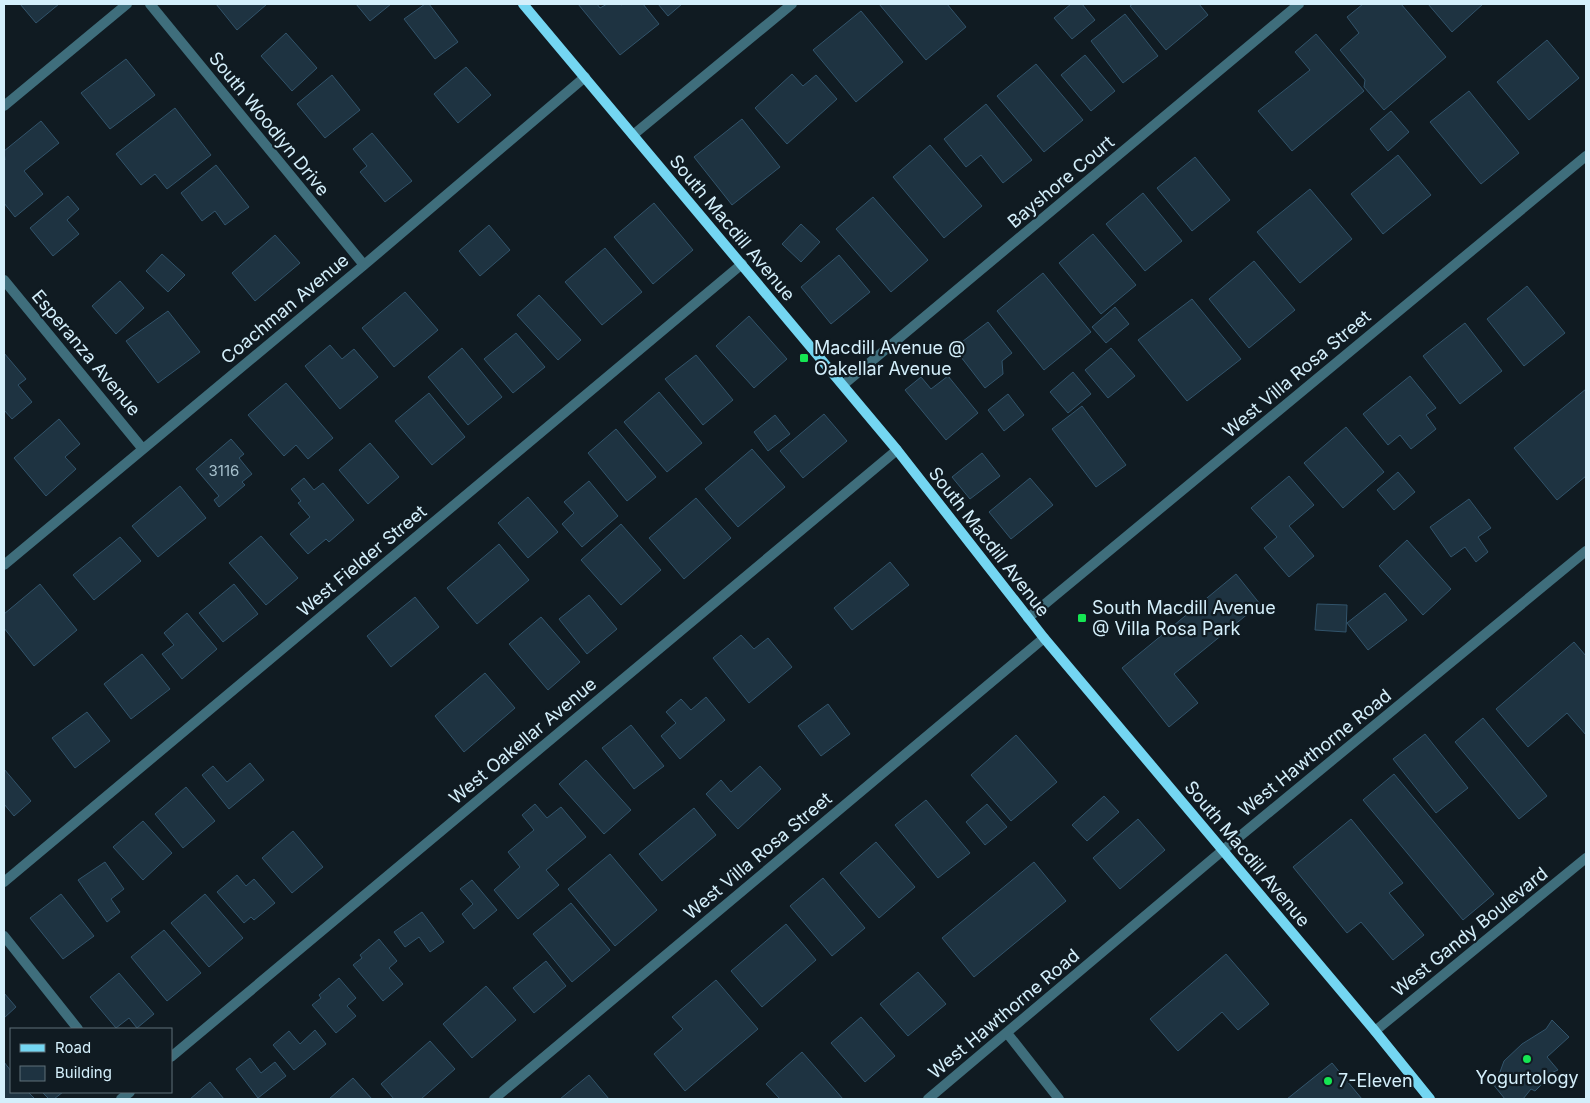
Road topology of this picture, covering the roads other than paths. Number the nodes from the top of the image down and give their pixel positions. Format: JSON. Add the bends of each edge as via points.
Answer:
{"nodes":[{"id":1,"x":128,"y":4,"type":"edge"},
{"id":2,"x":150,"y":4,"type":"edge"},
{"id":3,"x":523,"y":4,"type":"edge"},
{"id":4,"x":792,"y":4,"type":"edge"},
{"id":5,"x":1299,"y":4,"type":"edge"},
{"id":6,"x":585,"y":77,"type":"junction"},
{"id":7,"x":4,"y":106,"type":"edge"},
{"id":8,"x":633,"y":135,"type":"junction"},
{"id":9,"x":1586,"y":156,"type":"edge"},
{"id":10,"x":742,"y":264,"type":"junction"},
{"id":11,"x":364,"y":265,"type":"junction"},
{"id":12,"x":4,"y":280,"type":"edge"},
{"id":13,"x":843,"y":385,"type":"junction"},
{"id":14,"x":142,"y":448,"type":"junction"},
{"id":15,"x":896,"y":450,"type":"junction"},
{"id":16,"x":1586,"y":551,"type":"edge"},
{"id":17,"x":4,"y":565,"type":"edge"},
{"id":18,"x":1028,"y":618,"type":"junction"},
{"id":19,"x":1044,"y":638,"type":"junction"},
{"id":20,"x":1222,"y":850,"type":"junction"},
{"id":21,"x":1586,"y":858,"type":"edge"},
{"id":22,"x":4,"y":882,"type":"edge"},
{"id":23,"x":4,"y":936,"type":"edge"},
{"id":24,"x":77,"y":1028,"type":"edge"},
{"id":25,"x":1375,"y":1031,"type":"junction"},
{"id":26,"x":1007,"y":1033,"type":"junction"},
{"id":27,"x":172,"y":1056,"type":"edge"},
{"id":28,"x":494,"y":1099,"type":"edge"},
{"id":29,"x":928,"y":1099,"type":"edge"},
{"id":30,"x":1059,"y":1099,"type":"edge"},
{"id":31,"x":1430,"y":1099,"type":"edge"}],
"edges":[{"from":1,"to":7,"type":"street"},
{"from":2,"to":11,"type":"street","name":"South Woodlyn Drive"},
{"from":3,"to":6,"type":"street","name":"South Macdill Avenue"},
{"from":4,"to":8,"type":"street"},
{"from":5,"to":13,"type":"street","name":"Bayshore Court"},
{"from":6,"to":8,"type":"street","name":"South Macdill Avenue"},
{"from":6,"to":11,"type":"street","name":"Coachman Avenue"},
{"from":8,"to":10,"type":"street","name":"South Macdill Avenue"},
{"from":9,"to":18,"type":"street","name":"West Villa Rosa Street"},
{"from":10,"to":13,"type":"street","name":"South Macdill Avenue"},
{"from":10,"to":22,"type":"street","name":"West Fielder Street"},
{"from":11,"to":14,"type":"street","name":"Coachman Avenue"},
{"from":12,"to":14,"type":"street","name":"Esperanza Avenue"},
{"from":13,"to":15,"type":"street","name":"South Macdill Avenue"},
{"from":14,"to":17,"type":"street","name":"Coachman Avenue"},
{"from":15,"to":18,"type":"street","name":"South Macdill Avenue"},
{"from":15,"to":27,"type":"street","name":"West Oakellar Avenue"},
{"from":16,"to":20,"type":"street","name":"West Hawthorne Road"},
{"from":18,"to":19,"type":"street","name":"South Macdill Avenue"},
{"from":19,"to":20,"type":"street","name":"South Macdill Avenue"},
{"from":19,"to":28,"type":"street","name":"West Villa Rosa Street"},
{"from":20,"to":25,"type":"street","name":"South Macdill Avenue"},
{"from":20,"to":26,"type":"street","name":"West Hawthorne Road"},
{"from":21,"to":25,"type":"street","name":"West Gandy Boulevard"},
{"from":23,"to":24,"type":"street"},
{"from":25,"to":31,"type":"street","name":"South Macdill Avenue"},
{"from":26,"to":29,"type":"street","name":"West Hawthorne Road"},
{"from":26,"to":30,"type":"street"}]}
